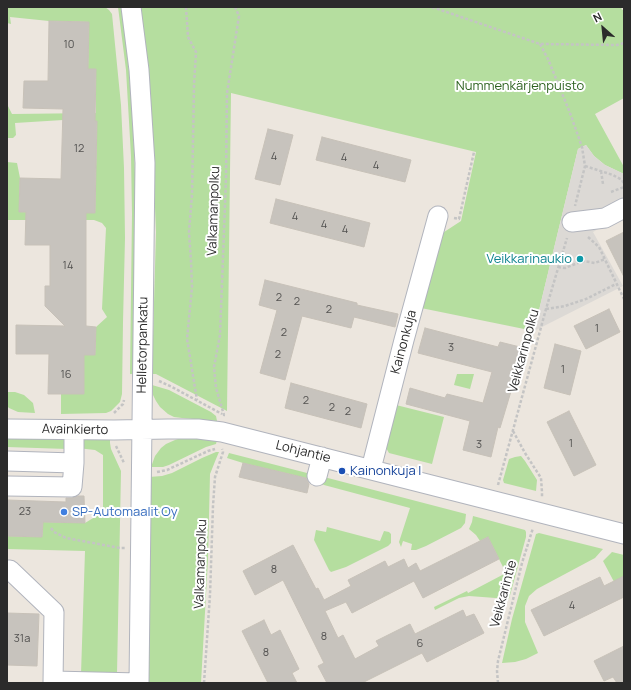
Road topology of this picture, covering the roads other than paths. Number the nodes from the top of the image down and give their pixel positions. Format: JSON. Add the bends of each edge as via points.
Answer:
{"nodes":[{"id":1,"x":131,"y":7,"type":"edge"},
{"id":2,"x":624,"y":208,"type":"edge"},
{"id":3,"x":438,"y":216,"type":"road end"},
{"id":4,"x":572,"y":222,"type":"road end"},
{"id":5,"x":7,"y":428,"type":"edge"},
{"id":6,"x":142,"y":429,"type":"junction"},
{"id":7,"x":74,"y":430,"type":"junction"},
{"id":8,"x":322,"y":457,"type":"junction"},
{"id":9,"x":7,"y":461,"type":"edge"},
{"id":10,"x":74,"y":463,"type":"junction"},
{"id":11,"x":371,"y":469,"type":"junction"},
{"id":12,"x":317,"y":476,"type":"dead end"},
{"id":13,"x":7,"y":486,"type":"edge"},
{"id":14,"x":624,"y":534,"type":"edge"},
{"id":15,"x":7,"y":570,"type":"edge"},
{"id":16,"x":53,"y":682,"type":"edge"},
{"id":17,"x":139,"y":683,"type":"edge"}],
"edges":[{"from":1,"to":6,"type":"street","name":"Helletorpankatu","via":[[139,70],[145,163]]},
{"from":2,"to":4,"type":"street","via":[[605,218]]},
{"from":3,"to":11,"type":"street","name":"Kainonkuja"},
{"from":5,"to":7,"type":"street","name":"Avainkierto"},
{"from":6,"to":7,"type":"street","name":"Avainkierto"},
{"from":6,"to":8,"type":"street","name":"Lohjantie","via":[[222,431]]},
{"from":6,"to":17,"type":"street","name":"Helletorpankatu"},
{"from":7,"to":10,"type":"street"},
{"from":8,"to":11,"type":"street","name":"Lohjantie"},
{"from":8,"to":12,"type":"street"},
{"from":9,"to":10,"type":"street"},
{"from":10,"to":13,"type":"street","via":[[72,487]]},
{"from":11,"to":14,"type":"street","name":"Lohjantie"},
{"from":15,"to":16,"type":"street","via":[[54,612]]},
{"from":16,"to":17,"type":"street"}]}
